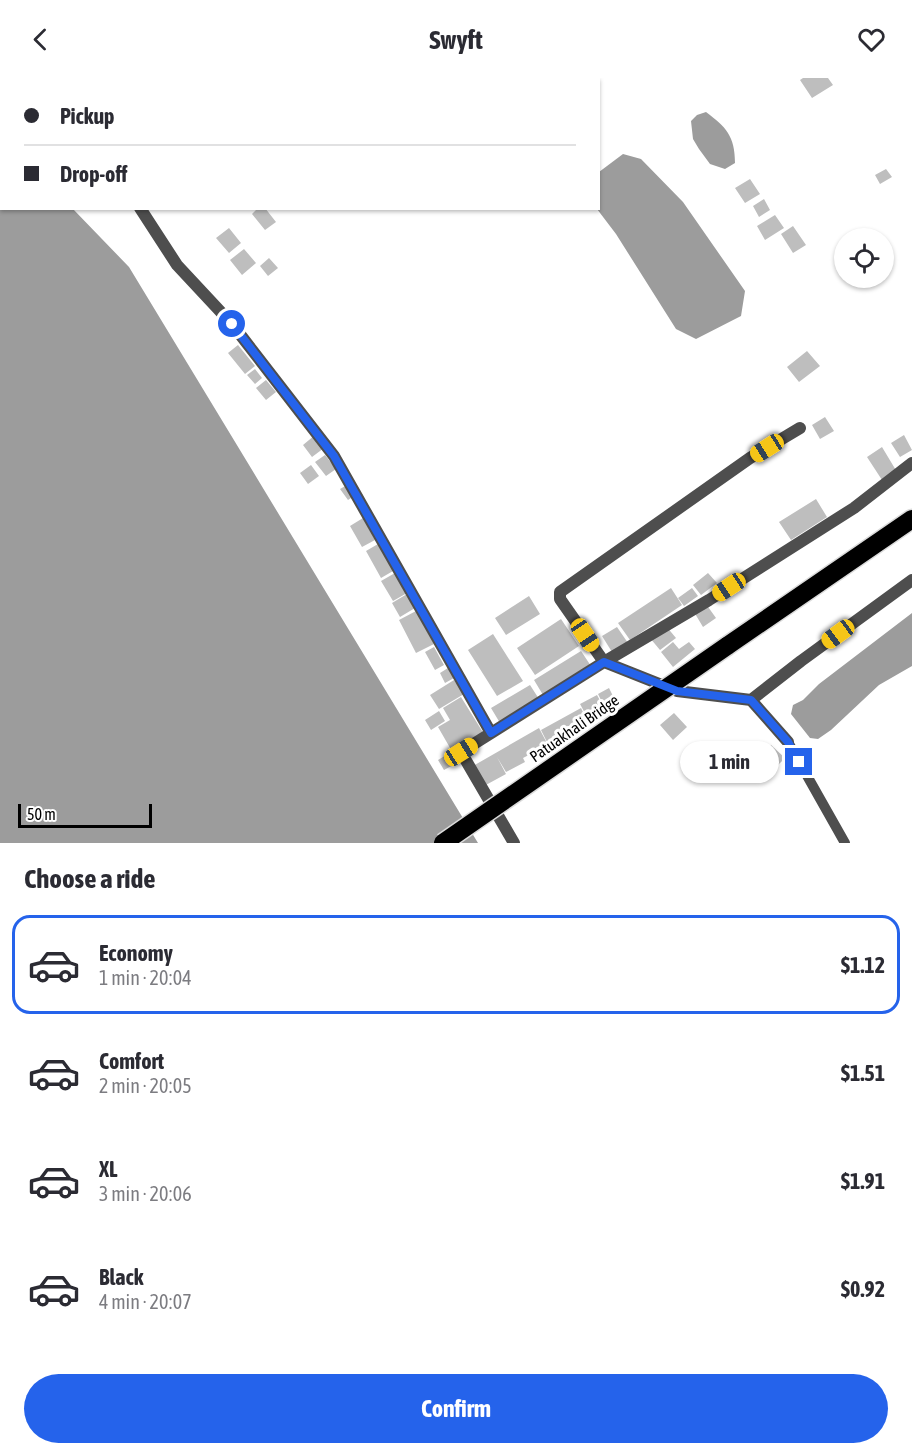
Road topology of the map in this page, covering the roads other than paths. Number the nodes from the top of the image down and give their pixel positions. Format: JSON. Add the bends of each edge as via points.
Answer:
{"nodes":[{"id":1,"x":141,"y":210,"type":"edge"},
{"id":2,"x":800,"y":428,"type":"dead end"},
{"id":3,"x":912,"y":463,"type":"edge"},
{"id":4,"x":912,"y":519,"type":"edge"},
{"id":5,"x":912,"y":580,"type":"edge"},
{"id":6,"x":604,"y":662,"type":"junction"},
{"id":7,"x":751,"y":700,"type":"junction"},
{"id":8,"x":491,"y":733,"type":"junction"},
{"id":9,"x":788,"y":742,"type":"joint"},
{"id":10,"x":443,"y":843,"type":"edge"},
{"id":11,"x":514,"y":843,"type":"edge"},
{"id":12,"x":845,"y":843,"type":"edge"}],
"edges":[{"from":1,"to":8,"type":"street","via":[[177,265],[232,324],[334,456]]},
{"from":2,"to":6,"type":"street","via":[[750,458],[560,592],[560,599]]},
{"from":3,"to":6,"type":"street","via":[[854,508]]},
{"from":4,"to":10,"type":"highway","name":"Patuakhali Bridge","bridge":true},
{"from":5,"to":7,"type":"street"},
{"from":6,"to":7,"type":"street","via":[[677,691]]},
{"from":6,"to":8,"type":"street"},
{"from":7,"to":9,"type":"street"},
{"from":8,"to":11,"type":"street","via":[[461,752]]},
{"from":9,"to":12,"type":"lane"}]}
